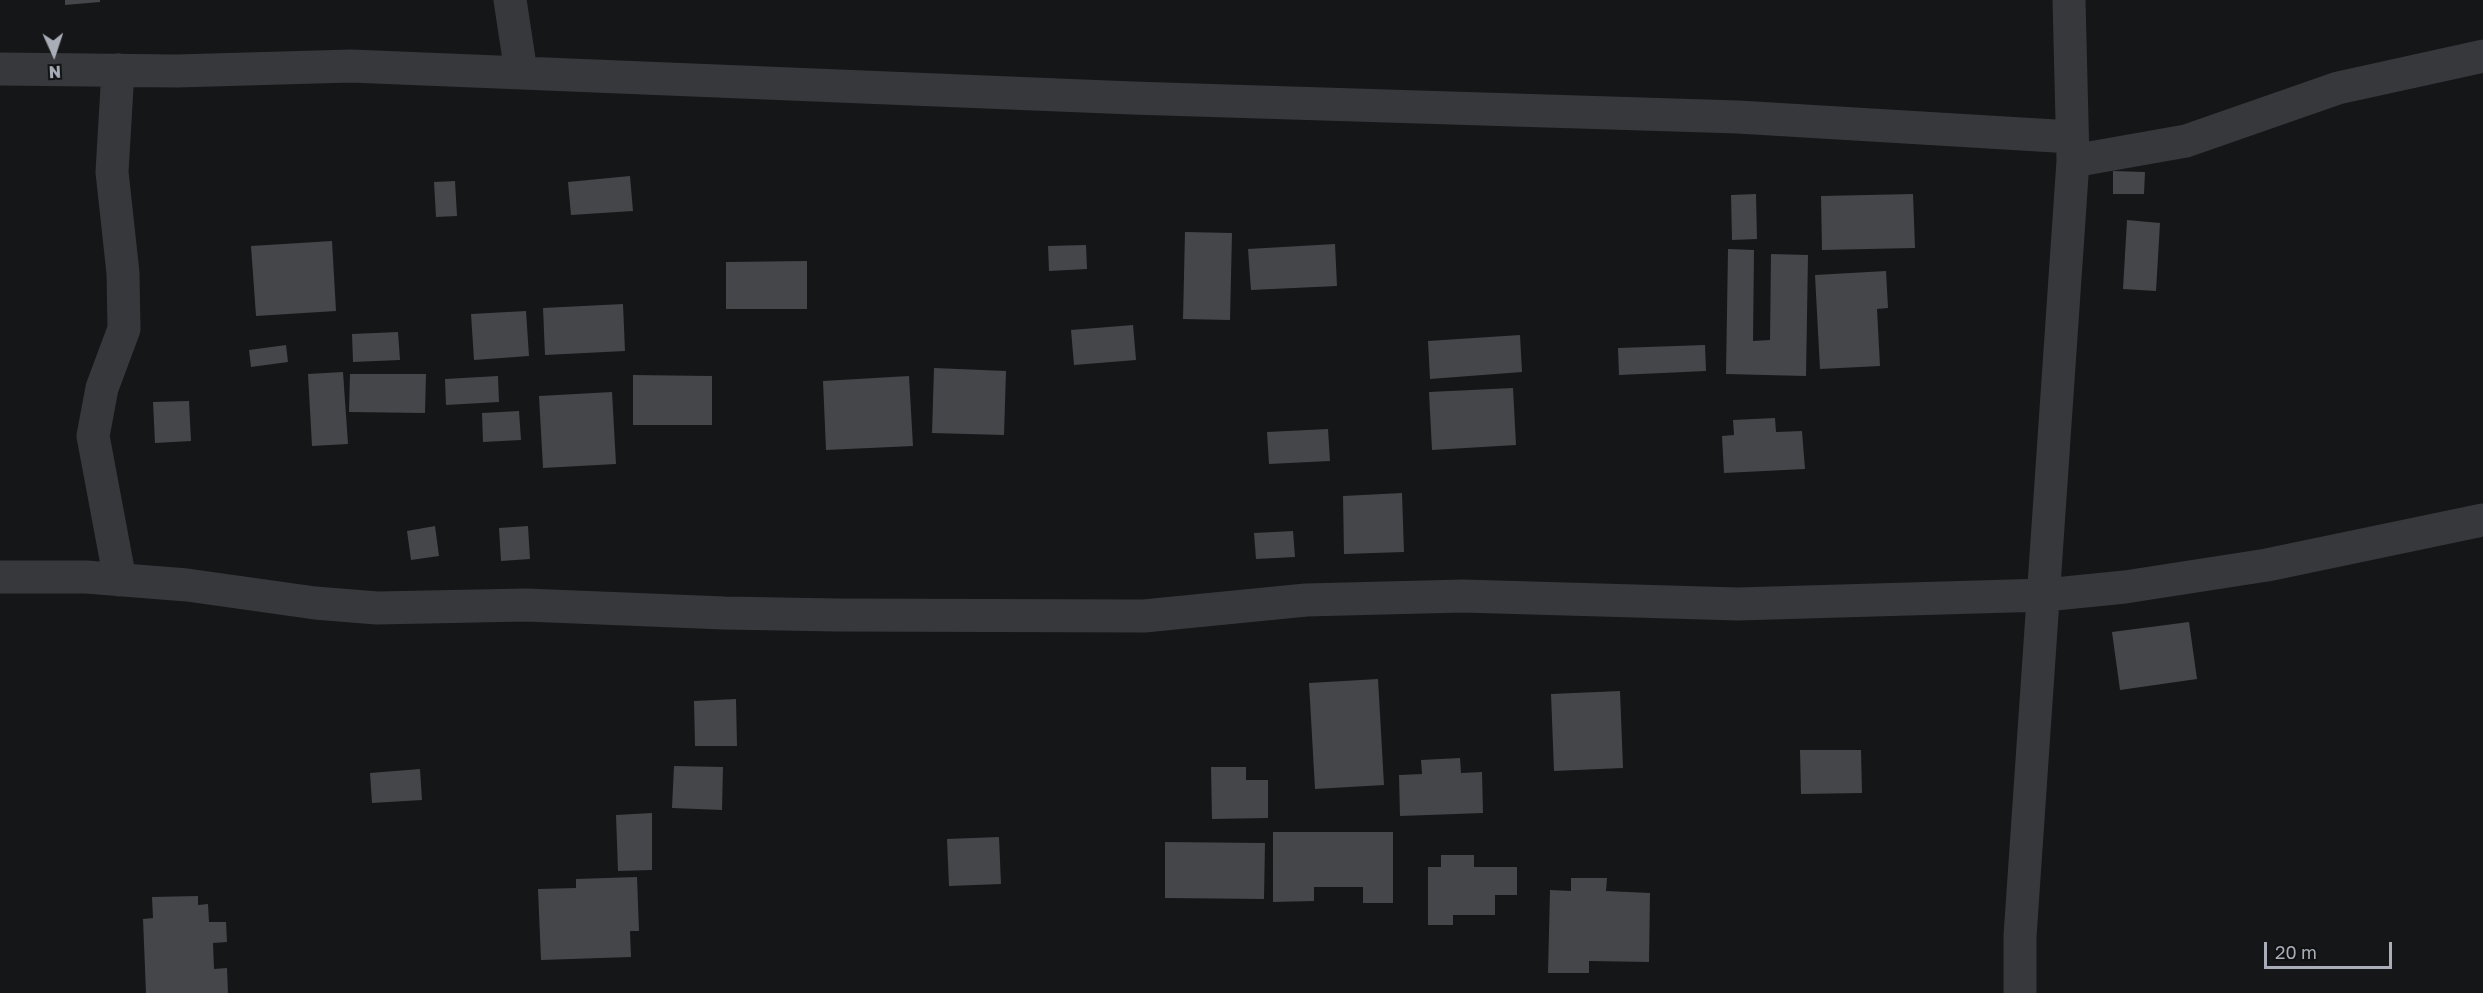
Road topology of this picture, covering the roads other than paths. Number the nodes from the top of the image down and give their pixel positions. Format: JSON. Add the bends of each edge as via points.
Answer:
{"nodes":[{"id":1,"x":510,"y":0,"type":"edge"},
{"id":2,"x":2069,"y":0,"type":"edge"},
{"id":3,"x":2483,"y":56,"type":"edge"},
{"id":4,"x":0,"y":69,"type":"edge"},
{"id":5,"x":118,"y":70,"type":"junction"},
{"id":6,"x":521,"y":72,"type":"junction"},
{"id":7,"x":2072,"y":149,"type":"junction"},
{"id":8,"x":2483,"y":520,"type":"edge"},
{"id":9,"x":0,"y":577,"type":"edge"},
{"id":10,"x":120,"y":580,"type":"junction"},
{"id":11,"x":2045,"y":595,"type":"junction"},
{"id":12,"x":2020,"y":993,"type":"edge"}],
"edges":[{"from":1,"to":6,"type":"street"},
{"from":2,"to":7,"type":"street"},
{"from":3,"to":7,"type":"street","via":[[2338,88],[2186,141]]},
{"from":4,"to":5,"type":"street"},
{"from":5,"to":6,"type":"street","via":[[351,66]]},
{"from":5,"to":10,"type":"street","via":[[112,172],[123,273],[124,329],[102,388],[93,436]]},
{"from":6,"to":7,"type":"street","via":[[1738,117]]},
{"from":7,"to":11,"type":"street"},
{"from":8,"to":11,"type":"street","via":[[2267,565]]},
{"from":9,"to":10,"type":"street"},
{"from":10,"to":11,"type":"street","via":[[377,608],[526,605],[837,615],[1143,616],[1306,600],[1463,596],[1738,604]]},
{"from":11,"to":12,"type":"street","via":[[2020,936]]}]}
